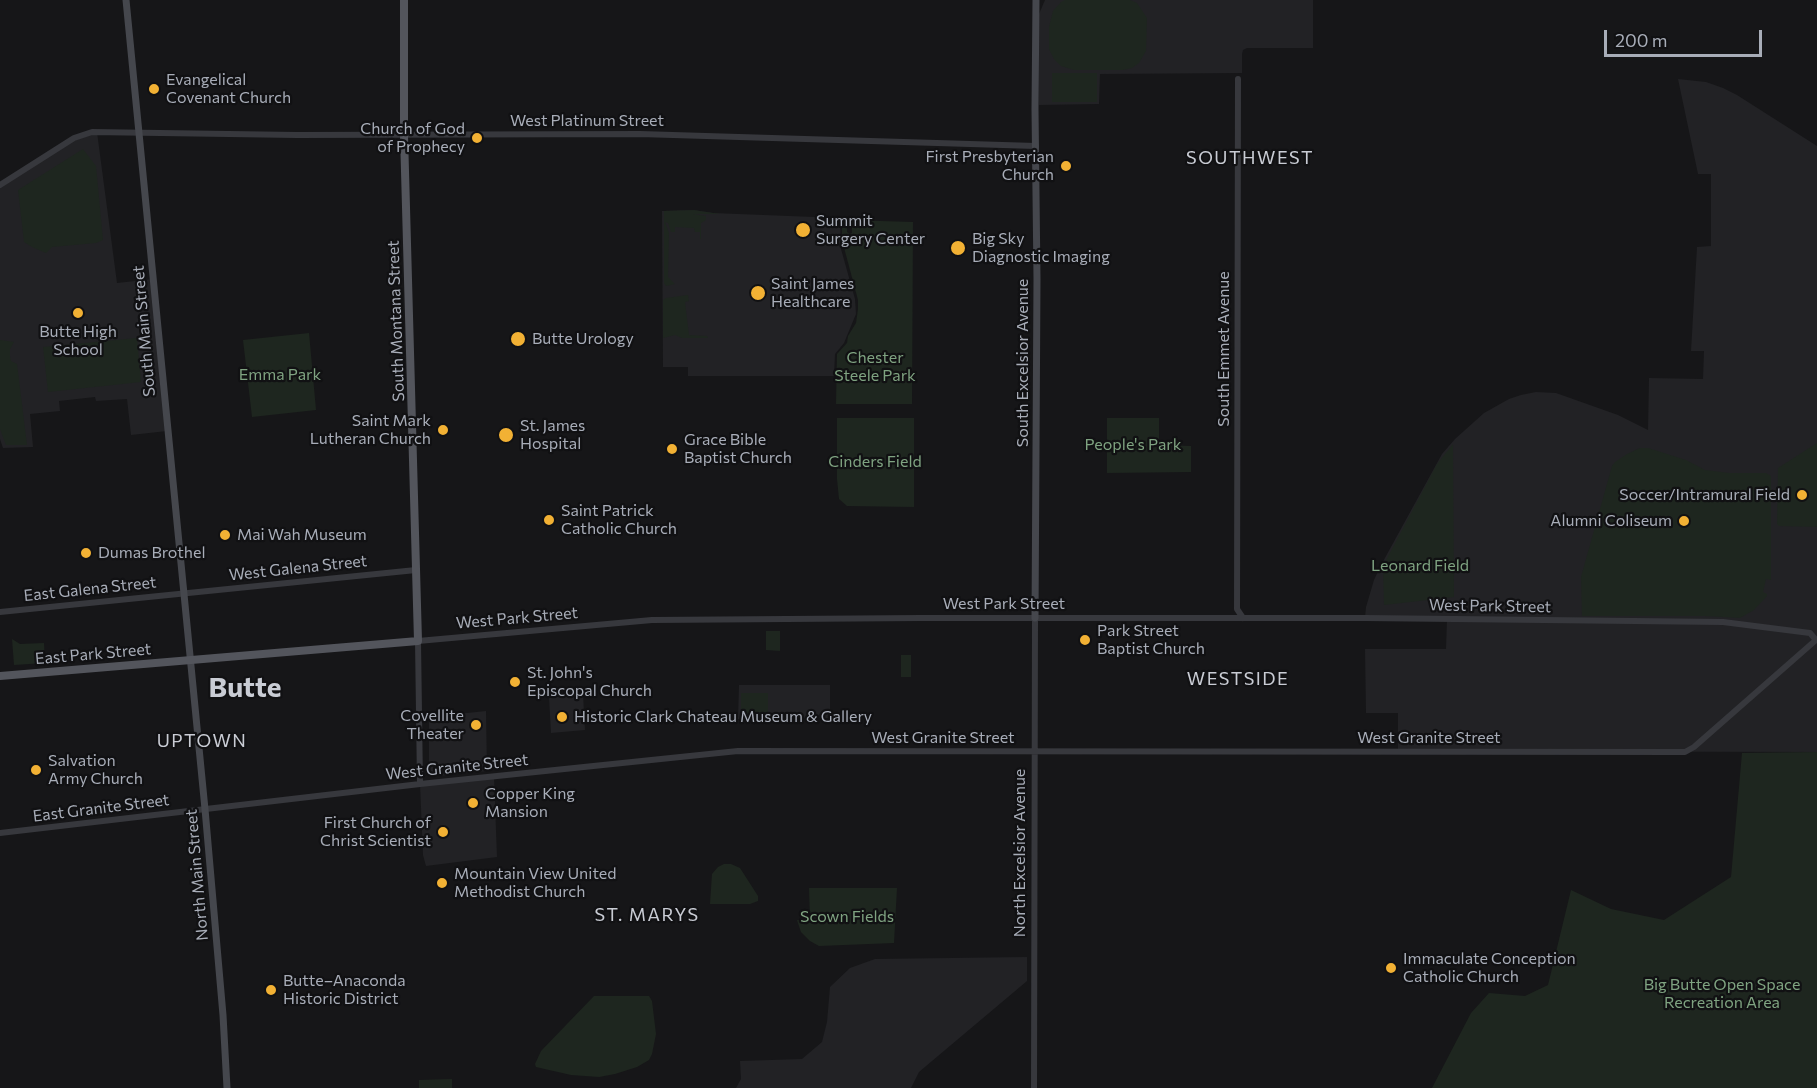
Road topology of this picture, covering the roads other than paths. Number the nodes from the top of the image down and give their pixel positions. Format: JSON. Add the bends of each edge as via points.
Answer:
{"nodes":[{"id":1,"x":126,"y":0,"type":"edge"},
{"id":2,"x":404,"y":0,"type":"edge"},
{"id":3,"x":1036,"y":0,"type":"edge"},
{"id":4,"x":1238,"y":79,"type":"dead end"},
{"id":5,"x":139,"y":134,"type":"junction"},
{"id":6,"x":404,"y":135,"type":"junction"},
{"id":7,"x":1036,"y":146,"type":"junction"},
{"id":8,"x":0,"y":185,"type":"edge"},
{"id":9,"x":416,"y":570,"type":"junction"},
{"id":10,"x":183,"y":593,"type":"junction"},
{"id":11,"x":0,"y":612,"type":"edge"},
{"id":12,"x":1035,"y":618,"type":"junction"},
{"id":13,"x":1243,"y":618,"type":"junction"},
{"id":14,"x":1816,"y":640,"type":"edge"},
{"id":15,"x":418,"y":641,"type":"junction"},
{"id":16,"x":189,"y":660,"type":"junction"},
{"id":17,"x":0,"y":676,"type":"edge"},
{"id":18,"x":1034,"y":751,"type":"junction"},
{"id":19,"x":420,"y":784,"type":"junction"},
{"id":20,"x":205,"y":809,"type":"junction"},
{"id":21,"x":0,"y":834,"type":"edge"},
{"id":22,"x":227,"y":1088,"type":"edge"},
{"id":23,"x":1034,"y":1088,"type":"edge"}],
"edges":[{"from":1,"to":5,"type":"main road","name":"South Main Street"},
{"from":2,"to":6,"type":"main road","name":"South Montana Street"},
{"from":3,"to":7,"type":"main road","name":"South Excelsior Avenue"},
{"from":4,"to":13,"type":"street","name":"South Emmet Avenue","via":[[1237,609]]},
{"from":5,"to":6,"type":"street","name":"West Platinum Street"},
{"from":5,"to":8,"type":"street","name":"West Platinum Street","via":[[82,134]]},
{"from":5,"to":10,"type":"main road","name":"South Main Street"},
{"from":6,"to":7,"type":"street","name":"West Platinum Street","via":[[640,134]]},
{"from":6,"to":9,"type":"main road","name":"South Montana Street"},
{"from":7,"to":12,"type":"main road","name":"South Excelsior Avenue"},
{"from":9,"to":10,"type":"street","name":"West Galena Street"},
{"from":9,"to":15,"type":"main road","name":"South Montana Street"},
{"from":10,"to":11,"type":"street","name":"East Galena Street"},
{"from":10,"to":16,"type":"main road","name":"South Main Street"},
{"from":12,"to":13,"type":"street","name":"West Park Street"},
{"from":12,"to":15,"type":"street","name":"West Park Street","via":[[660,619]]},
{"from":12,"to":18,"type":"street","name":"North Excelsior Avenue"},
{"from":13,"to":14,"type":"street","name":"West Park Street","via":[[1723,622],[1810,633]]},
{"from":14,"to":18,"type":"street","name":"West Granite Street","via":[[1685,752]]},
{"from":15,"to":16,"type":"main road","name":"West Park Street"},
{"from":15,"to":19,"type":"street"},
{"from":16,"to":17,"type":"main road","name":"East Park Street"},
{"from":16,"to":20,"type":"main road","name":"North Main Street"},
{"from":18,"to":19,"type":"street","name":"West Granite Street","via":[[738,751]]},
{"from":18,"to":23,"type":"street","name":"North Excelsior Avenue"},
{"from":19,"to":20,"type":"street","name":"West Granite Street"},
{"from":20,"to":21,"type":"street","name":"East Granite Street"},
{"from":20,"to":22,"type":"main road","name":"North Main Street"}]}
